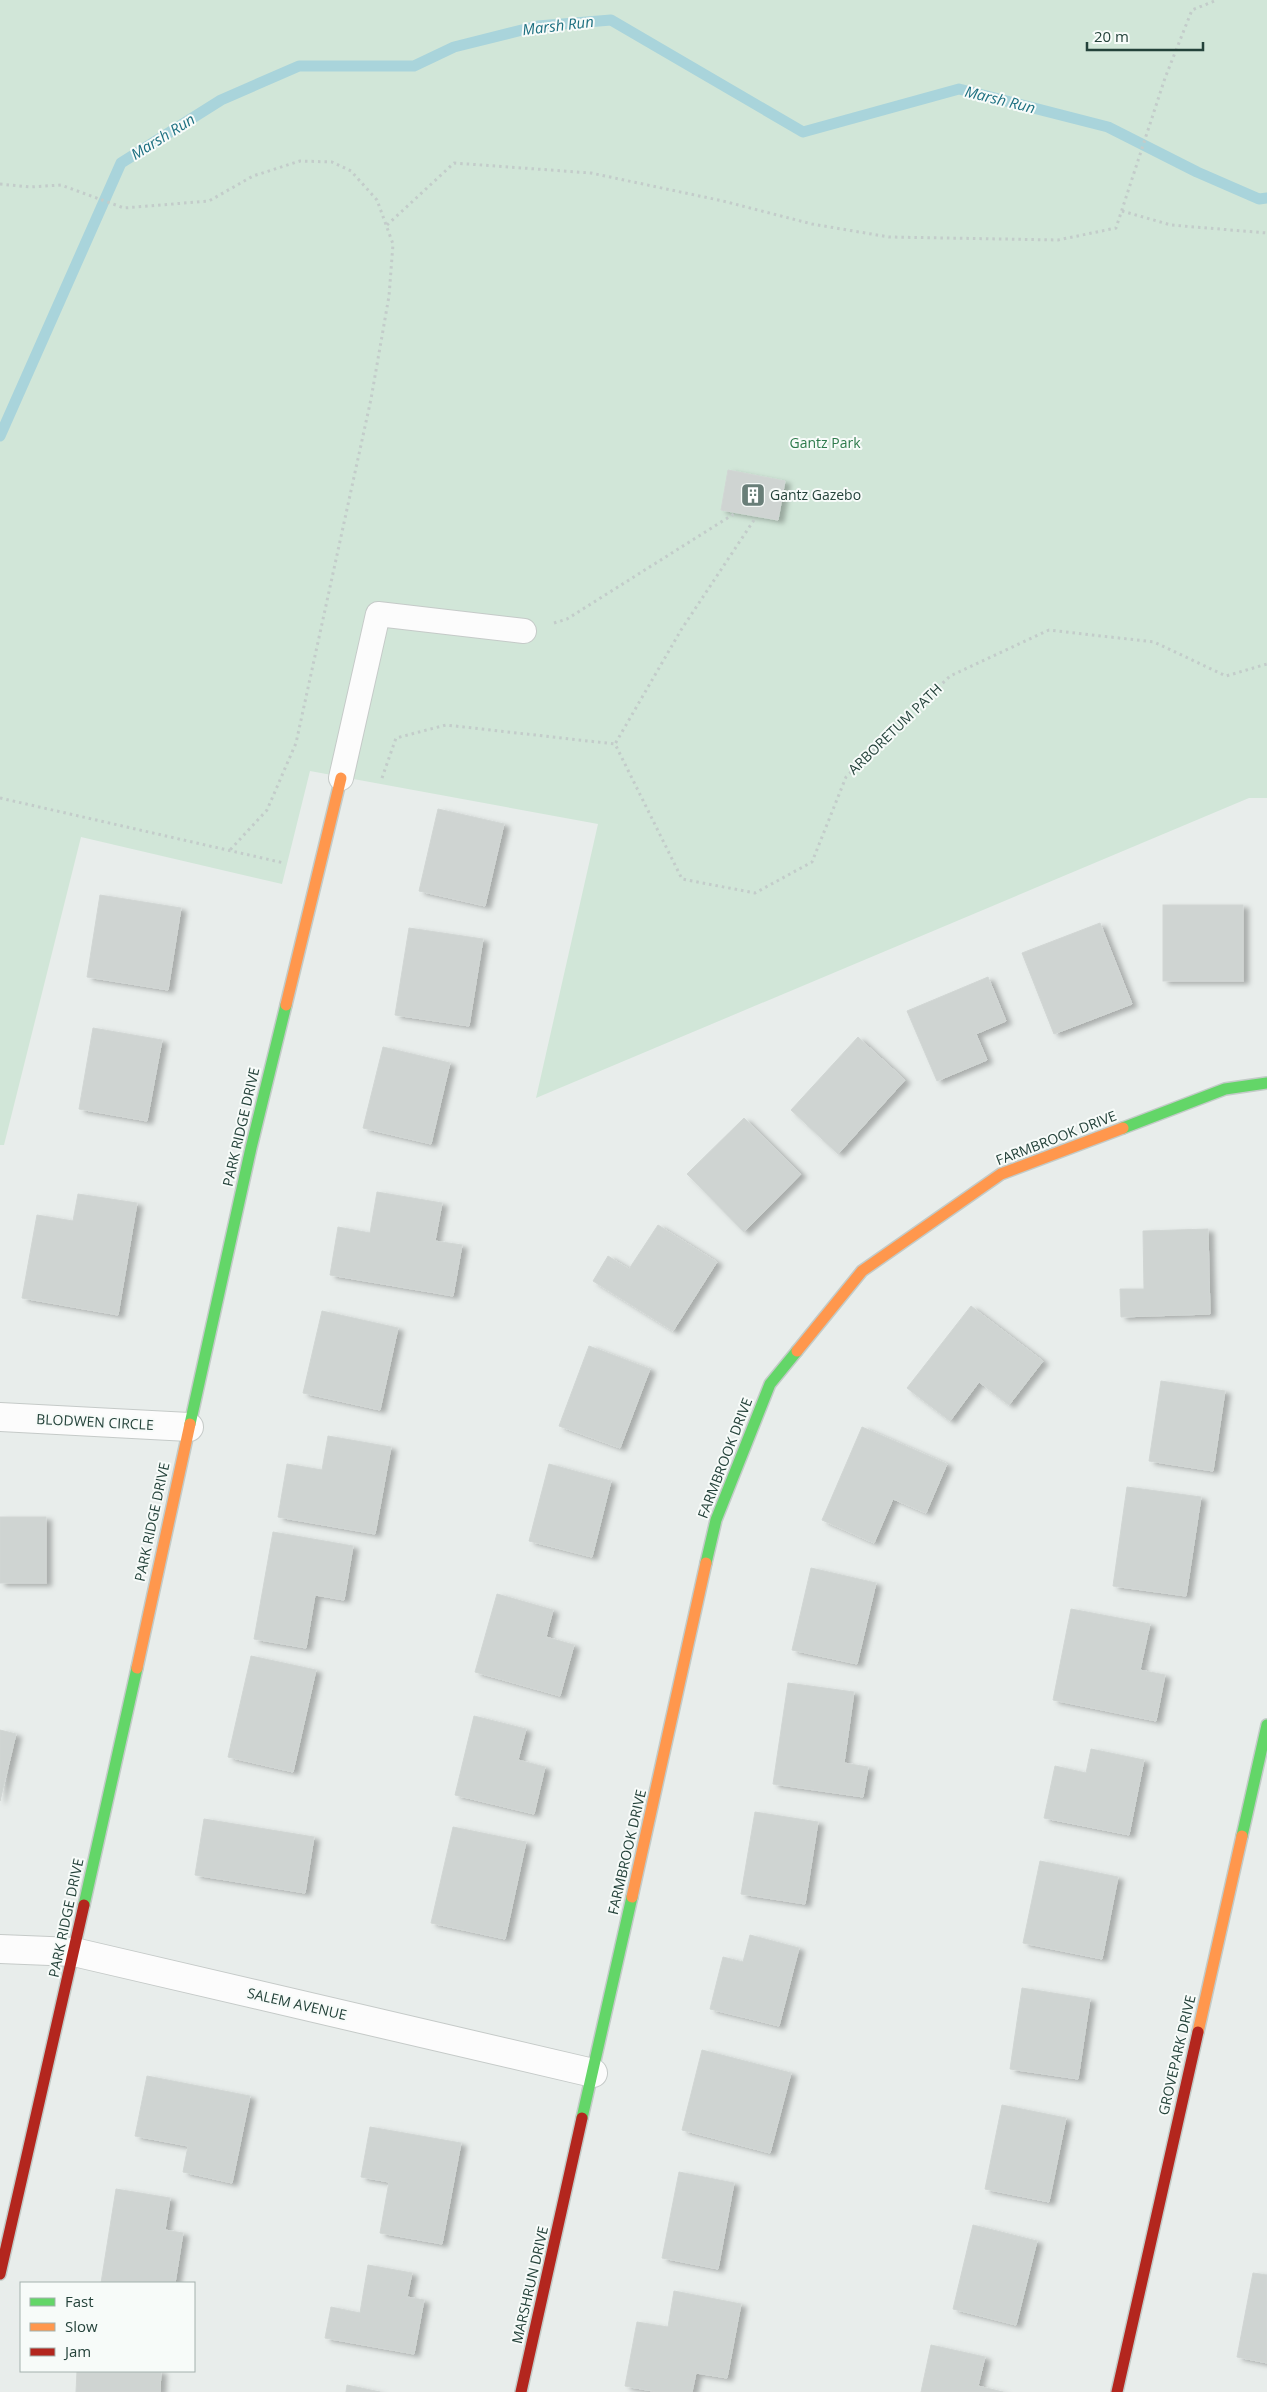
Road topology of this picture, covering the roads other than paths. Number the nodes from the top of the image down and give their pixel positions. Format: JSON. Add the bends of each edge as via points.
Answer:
{"nodes":[{"id":1,"x":524,"y":631,"type":"road end"},
{"id":2,"x":341,"y":778,"type":"joint"},
{"id":3,"x":1267,"y":1083,"type":"edge"},
{"id":4,"x":0,"y":1417,"type":"edge"},
{"id":5,"x":189,"y":1427,"type":"junction"},
{"id":6,"x":1267,"y":1725,"type":"edge"},
{"id":7,"x":0,"y":1949,"type":"edge"},
{"id":8,"x":74,"y":1952,"type":"junction"},
{"id":9,"x":593,"y":2073,"type":"junction"},
{"id":10,"x":568,"y":2185,"type":"joint"},
{"id":11,"x":0,"y":2274,"type":"edge"},
{"id":12,"x":521,"y":2392,"type":"edge"},
{"id":13,"x":1117,"y":2392,"type":"edge"}],
"edges":[{"from":1,"to":2,"type":"lane","via":[[378,614]]},
{"from":2,"to":5,"type":"street","name":"PARK RIDGE DRIVE","via":[[249,1158]]},
{"from":3,"to":9,"type":"street","name":"FARMBROOK DRIVE","via":[[1225,1088],[1000,1174],[862,1271],[770,1384],[716,1520]]},
{"from":4,"to":5,"type":"street","name":"BLODWEN CIRCLE"},
{"from":5,"to":8,"type":"street","name":"PARK RIDGE DRIVE"},
{"from":6,"to":13,"type":"street","name":"GROVEPARK DRIVE"},
{"from":7,"to":8,"type":"street","name":"SALEM AVENUE"},
{"from":8,"to":9,"type":"street","name":"SALEM AVENUE"},
{"from":8,"to":11,"type":"street","name":"PARK RIDGE DRIVE"},
{"from":9,"to":10,"type":"street","name":"FARMBROOK DRIVE"},
{"from":10,"to":12,"type":"street","name":"MARSHRUN DRIVE"}]}
